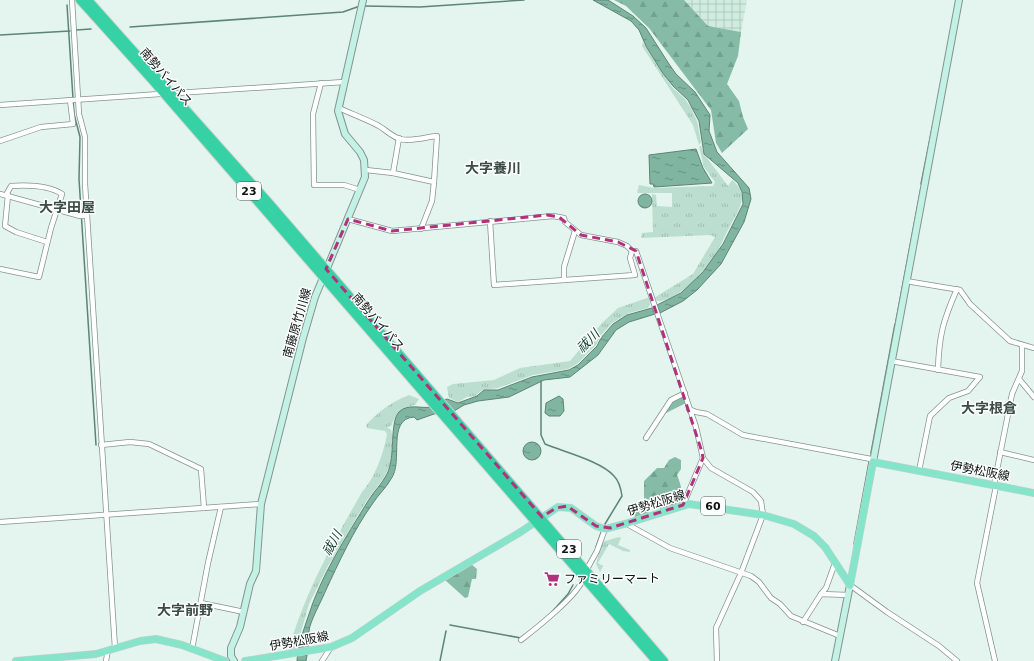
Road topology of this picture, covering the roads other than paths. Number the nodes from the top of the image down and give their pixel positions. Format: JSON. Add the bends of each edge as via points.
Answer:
{"nodes":[{"id":1,"x":72,"y":0,"type":"edge"},
{"id":2,"x":80,"y":0,"type":"edge"},
{"id":3,"x":88,"y":0,"type":"edge"},
{"id":4,"x":960,"y":0,"type":"edge"},
{"id":5,"x":362,"y":4,"type":"edge"},
{"id":6,"x":344,"y":82,"type":"junction"},
{"id":7,"x":321,"y":83,"type":"junction"},
{"id":8,"x":177,"y":93,"type":"dead end"},
{"id":9,"x":160,"y":94,"type":"dead end"},
{"id":10,"x":74,"y":100,"type":"junction"},
{"id":11,"x":0,"y":105,"type":"edge"},
{"id":12,"x":339,"y":108,"type":"junction"},
{"id":13,"x":399,"y":138,"type":"junction"},
{"id":14,"x":0,"y":141,"type":"edge"},
{"id":15,"x":366,"y":170,"type":"junction"},
{"id":16,"x":394,"y":173,"type":"junction"},
{"id":17,"x":434,"y":182,"type":"junction"},
{"id":18,"x":360,"y":190,"type":"junction"},
{"id":19,"x":0,"y":194,"type":"edge"},
{"id":20,"x":7,"y":195,"type":"junction"},
{"id":21,"x":57,"y":210,"type":"junction"},
{"id":22,"x":84,"y":216,"type":"junction"},
{"id":23,"x":348,"y":219,"type":"junction"},
{"id":24,"x":490,"y":221,"type":"junction"},
{"id":25,"x":421,"y":228,"type":"junction"},
{"id":26,"x":575,"y":231,"type":"junction"},
{"id":27,"x":47,"y":242,"type":"junction"},
{"id":28,"x":632,"y":251,"type":"junction"},
{"id":29,"x":0,"y":269,"type":"edge"},
{"id":30,"x":326,"y":269,"type":"junction"},
{"id":31,"x":323,"y":278,"type":"junction"},
{"id":32,"x":564,"y":280,"type":"junction"},
{"id":33,"x":906,"y":281,"type":"junction"},
{"id":34,"x":957,"y":289,"type":"junction"},
{"id":35,"x":1022,"y":346,"type":"junction"},
{"id":36,"x":1034,"y":348,"type":"edge"},
{"id":37,"x":891,"y":361,"type":"junction"},
{"id":38,"x":938,"y":370,"type":"junction"},
{"id":39,"x":1019,"y":380,"type":"junction"},
{"id":40,"x":419,"y":382,"type":"junction"},
{"id":41,"x":685,"y":393,"type":"junction"},
{"id":42,"x":1034,"y":397,"type":"edge"},
{"id":43,"x":690,"y":409,"type":"junction"},
{"id":44,"x":646,"y":438,"type":"dead end"},
{"id":45,"x":101,"y":445,"type":"junction"},
{"id":46,"x":1000,"y":452,"type":"junction"},
{"id":47,"x":703,"y":458,"type":"junction"},
{"id":48,"x":1034,"y":460,"type":"edge"},
{"id":49,"x":873,"y":462,"type":"junction"},
{"id":50,"x":919,"y":471,"type":"junction"},
{"id":51,"x":995,"y":485,"type":"junction"},
{"id":52,"x":1034,"y":493,"type":"edge"},
{"id":53,"x":261,"y":504,"type":"junction"},
{"id":54,"x":683,"y":505,"type":"junction"},
{"id":55,"x":221,"y":507,"type":"junction"},
{"id":56,"x":204,"y":508,"type":"junction"},
{"id":57,"x":106,"y":515,"type":"junction"},
{"id":58,"x":763,"y":515,"type":"junction"},
{"id":59,"x":538,"y":520,"type":"junction"},
{"id":60,"x":0,"y":522,"type":"edge"},
{"id":61,"x":627,"y":524,"type":"junction"},
{"id":62,"x":605,"y":529,"type":"junction"},
{"id":63,"x":835,"y":563,"type":"junction"},
{"id":64,"x":586,"y":569,"type":"junction"},
{"id":65,"x":742,"y":573,"type":"junction"},
{"id":66,"x":583,"y":578,"type":"junction"},
{"id":67,"x":850,"y":585,"type":"junction"},
{"id":68,"x":821,"y":594,"type":"junction"},
{"id":69,"x":848,"y":596,"type":"junction"},
{"id":70,"x":201,"y":603,"type":"junction"},
{"id":71,"x":244,"y":612,"type":"junction"},
{"id":72,"x":803,"y":622,"type":"junction"},
{"id":73,"x":840,"y":636,"type":"junction"},
{"id":74,"x":521,"y":640,"type":"dead end"},
{"id":75,"x":331,"y":647,"type":"junction"},
{"id":76,"x":111,"y":649,"type":"junction"},
{"id":77,"x":192,"y":649,"type":"junction"},
{"id":78,"x":16,"y":661,"type":"edge"},
{"id":79,"x":106,"y":661,"type":"edge"},
{"id":80,"x":225,"y":661,"type":"edge"},
{"id":81,"x":234,"y":661,"type":"edge"},
{"id":82,"x":245,"y":661,"type":"edge"},
{"id":83,"x":322,"y":661,"type":"edge"},
{"id":84,"x":656,"y":661,"type":"edge"},
{"id":85,"x":664,"y":661,"type":"edge"},
{"id":86,"x":717,"y":661,"type":"edge"},
{"id":87,"x":835,"y":661,"type":"edge"},
{"id":88,"x":957,"y":661,"type":"edge"},
{"id":89,"x":995,"y":661,"type":"edge"}],
"edges":[{"from":1,"to":10,"type":"street"},
{"from":2,"to":31,"type":"highway","name":"南勢バイパス","number":"23"},
{"from":3,"to":30,"type":"highway","name":"南勢バイパス","number":"23"},
{"from":4,"to":33,"type":"main road"},
{"from":5,"to":6,"type":"main road"},
{"from":6,"to":7,"type":"street"},
{"from":6,"to":12,"type":"main road"},
{"from":7,"to":8,"type":"street"},
{"from":7,"to":18,"type":"street","via":[[313,114],[314,185],[344,185]]},
{"from":9,"to":10,"type":"street"},
{"from":10,"to":11,"type":"street"},
{"from":10,"to":14,"type":"street","via":[[73,124],[41,127]]},
{"from":10,"to":22,"type":"street","via":[[85,137]]},
{"from":12,"to":13,"type":"street","via":[[373,122],[385,132]]},
{"from":12,"to":15,"type":"main road","via":[[341,126],[360,152]]},
{"from":13,"to":16,"type":"street"},
{"from":13,"to":17,"type":"street","via":[[407,140],[437,136]]},
{"from":15,"to":16,"type":"street"},
{"from":15,"to":18,"type":"main road","name":"南藤原竹川線"},
{"from":16,"to":17,"type":"street"},
{"from":17,"to":25,"type":"street","via":[[432,201]]},
{"from":18,"to":23,"type":"main road","name":"南藤原竹川線"},
{"from":19,"to":20,"type":"street"},
{"from":20,"to":21,"type":"street"},
{"from":20,"to":21,"type":"street","via":[[11,186],[25,185],[57,191],[62,194]]},
{"from":20,"to":27,"type":"street","via":[[5,226]]},
{"from":21,"to":22,"type":"street"},
{"from":21,"to":27,"type":"street"},
{"from":22,"to":45,"type":"street"},
{"from":23,"to":25,"type":"street","via":[[387,231]]},
{"from":23,"to":30,"type":"main road","name":"南藤原竹川線"},
{"from":24,"to":25,"type":"street"},
{"from":24,"to":26,"type":"street","via":[[553,216],[564,218]]},
{"from":24,"to":32,"type":"street","via":[[494,285]]},
{"from":26,"to":28,"type":"street","via":[[581,235],[618,242]]},
{"from":26,"to":32,"type":"street","via":[[564,267]]},
{"from":27,"to":29,"type":"street","via":[[38,277]]},
{"from":28,"to":32,"type":"street","via":[[630,258],[635,275]]},
{"from":28,"to":41,"type":"street","via":[[636,251]]},
{"from":30,"to":31,"type":"main road","name":"南藤原竹川線"},
{"from":30,"to":40,"type":"highway","name":"南勢バイパス","number":"23"},
{"from":31,"to":40,"type":"highway","name":"南勢バイパス","number":"23"},
{"from":31,"to":53,"type":"main road","name":"南藤原竹川線","via":[[303,338]]},
{"from":33,"to":34,"type":"street"},
{"from":33,"to":37,"type":"main road"},
{"from":34,"to":35,"type":"street","via":[[1010,341]]},
{"from":34,"to":38,"type":"street","via":[[945,316]]},
{"from":35,"to":36,"type":"street"},
{"from":35,"to":39,"type":"street"},
{"from":37,"to":38,"type":"street"},
{"from":37,"to":49,"type":"main road"},
{"from":38,"to":50,"type":"street","via":[[980,378],[968,391],[949,398],[930,416]]},
{"from":39,"to":42,"type":"street"},
{"from":39,"to":46,"type":"street","via":[[1012,394]]},
{"from":40,"to":59,"type":"highway","name":"南勢バイパス","number":"23"},
{"from":41,"to":43,"type":"street"},
{"from":41,"to":44,"type":"street","via":[[671,400]]},
{"from":43,"to":47,"type":"street"},
{"from":43,"to":49,"type":"street","via":[[707,414],[743,435]]},
{"from":45,"to":56,"type":"street","via":[[130,442],[149,444],[201,469]]},
{"from":45,"to":57,"type":"street"},
{"from":46,"to":48,"type":"street"},
{"from":46,"to":51,"type":"street"},
{"from":47,"to":54,"type":"street"},
{"from":47,"to":58,"type":"street","via":[[711,468],[753,492],[761,501]]},
{"from":49,"to":50,"type":"main road","name":"伊勢松阪線"},
{"from":49,"to":67,"type":"main road"},
{"from":50,"to":51,"type":"main road","name":"伊勢松阪線"},
{"from":51,"to":52,"type":"main road","name":"伊勢松阪線"},
{"from":51,"to":89,"type":"street","via":[[977,583]]},
{"from":53,"to":55,"type":"street"},
{"from":53,"to":71,"type":"main road","name":"南藤原竹川線","via":[[258,563]]},
{"from":54,"to":58,"type":"main road","name":"伊勢松阪線","number":"60","via":[[694,503]]},
{"from":54,"to":61,"type":"main road","name":"伊勢松阪線","number":"60"},
{"from":55,"to":56,"type":"street"},
{"from":55,"to":70,"type":"street"},
{"from":56,"to":57,"type":"street"},
{"from":57,"to":60,"type":"street"},
{"from":57,"to":76,"type":"street"},
{"from":58,"to":63,"type":"main road","name":"伊勢松阪線","number":"60","via":[[808,531],[825,547]]},
{"from":58,"to":65,"type":"street"},
{"from":59,"to":62,"type":"main road","name":"伊勢松阪線","via":[[556,508],[567,506],[596,526]]},
{"from":59,"to":64,"type":"highway","name":"南勢バイパス","number":"23"},
{"from":59,"to":66,"type":"highway","name":"南勢バイパス","number":"23"},
{"from":59,"to":75,"type":"main road","name":"伊勢松阪線","via":[[420,591],[352,638]]},
{"from":61,"to":62,"type":"main road","name":"伊勢松阪線","number":"60"},
{"from":61,"to":65,"type":"street","via":[[670,548]]},
{"from":62,"to":64,"type":"street","via":[[597,551]]},
{"from":63,"to":67,"type":"main road","name":"伊勢松阪線","number":"60"},
{"from":63,"to":68,"type":"street","via":[[826,588]]},
{"from":64,"to":85,"type":"highway","name":"南勢バイパス","number":"23"},
{"from":65,"to":72,"type":"street","via":[[759,582],[771,598]]},
{"from":65,"to":86,"type":"street","via":[[716,628]]},
{"from":66,"to":74,"type":"street","via":[[580,585],[553,614]]},
{"from":66,"to":84,"type":"highway","name":"南勢バイパス","number":"23"},
{"from":67,"to":69,"type":"main road"},
{"from":67,"to":88,"type":"street"},
{"from":68,"to":69,"type":"street"},
{"from":68,"to":72,"type":"street"},
{"from":69,"to":73,"type":"main road"},
{"from":70,"to":71,"type":"street"},
{"from":70,"to":77,"type":"street"},
{"from":71,"to":81,"type":"main road","name":"南藤原竹川線","via":[[231,648]]},
{"from":72,"to":73,"type":"street"},
{"from":73,"to":87,"type":"main road"},
{"from":75,"to":82,"type":"main road","name":"伊勢松阪線"},
{"from":75,"to":83,"type":"street"},
{"from":76,"to":77,"type":"main road","via":[[156,638]]},
{"from":76,"to":78,"type":"main road","via":[[85,656]]},
{"from":76,"to":79,"type":"street"},
{"from":77,"to":80,"type":"main road"}]}
